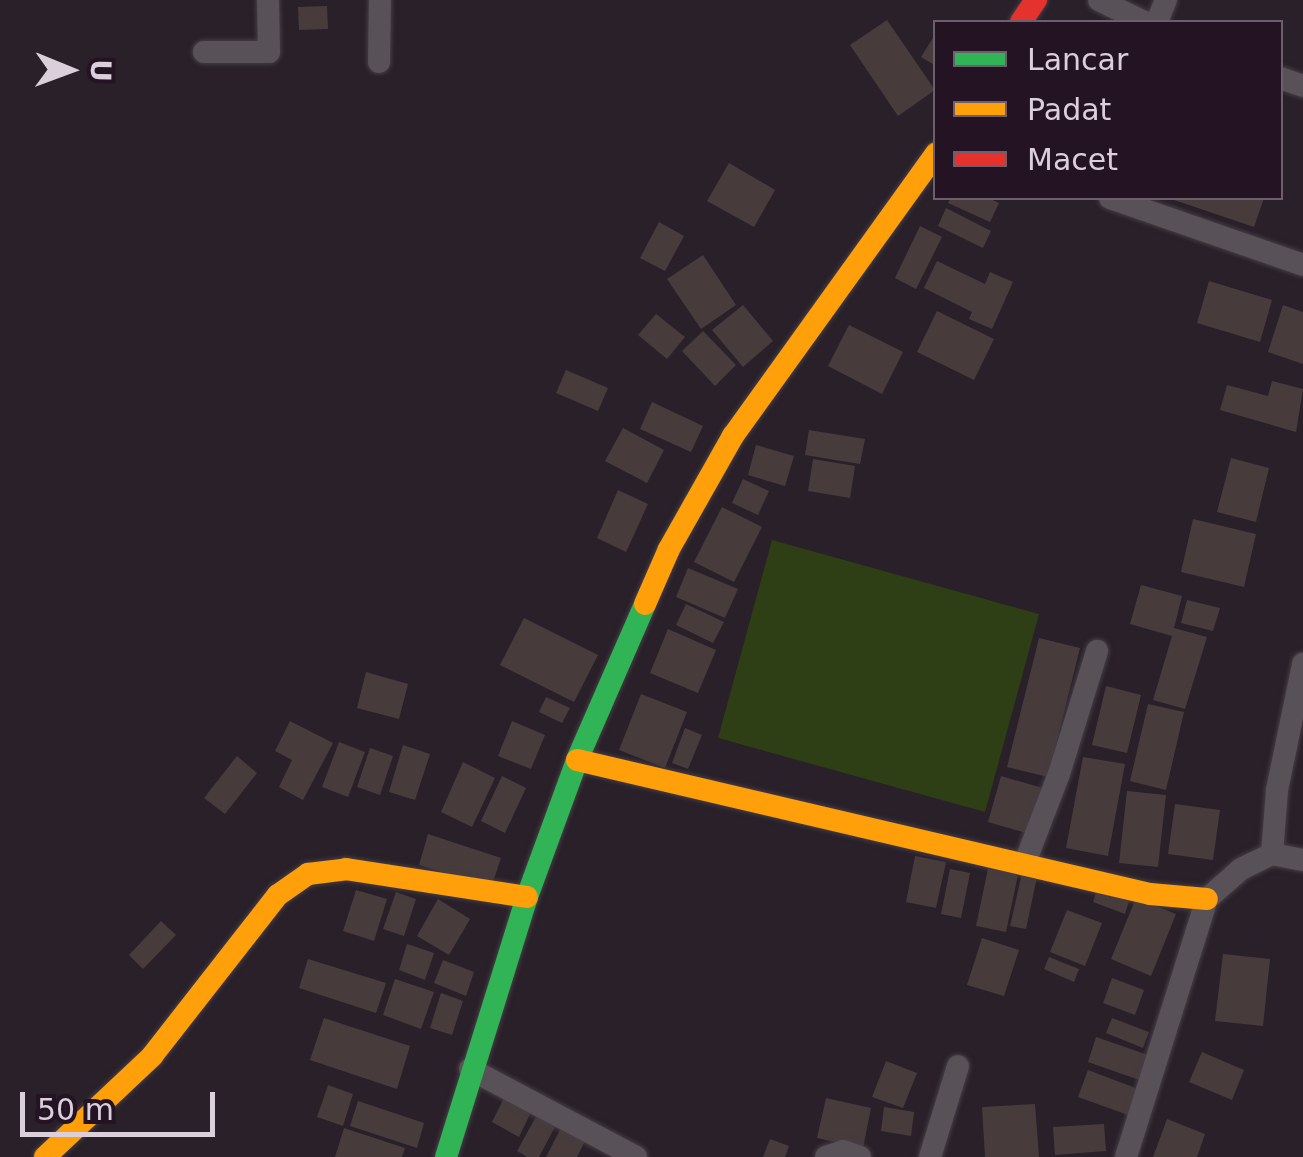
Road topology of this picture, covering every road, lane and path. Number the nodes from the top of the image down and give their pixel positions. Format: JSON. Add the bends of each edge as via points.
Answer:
{"nodes":[{"id":1,"x":268,"y":0,"type":"edge"},
{"id":2,"x":380,"y":0,"type":"edge"},
{"id":3,"x":1099,"y":0,"type":"edge"},
{"id":4,"x":1140,"y":20,"type":"edge"},
{"id":5,"x":204,"y":52,"type":"dead end"},
{"id":6,"x":379,"y":62,"type":"dead end"},
{"id":7,"x":933,"y":157,"type":"edge"},
{"id":8,"x":1116,"y":200,"type":"edge"},
{"id":9,"x":1303,"y":264,"type":"edge"},
{"id":10,"x":1096,"y":650,"type":"dead end"},
{"id":11,"x":1303,"y":664,"type":"edge"},
{"id":12,"x":577,"y":760,"type":"junction"},
{"id":13,"x":1272,"y":854,"type":"junction"},
{"id":14,"x":1303,"y":860,"type":"edge"},
{"id":15,"x":1024,"y":865,"type":"junction"},
{"id":16,"x":527,"y":897,"type":"junction"},
{"id":17,"x":1207,"y":899,"type":"junction"},
{"id":18,"x":958,"y":1066,"type":"dead end"},
{"id":19,"x":470,"y":1069,"type":"junction"},
{"id":20,"x":44,"y":1157,"type":"edge"},
{"id":21,"x":446,"y":1157,"type":"edge"},
{"id":22,"x":636,"y":1157,"type":"edge"},
{"id":23,"x":826,"y":1157,"type":"edge"},
{"id":24,"x":860,"y":1157,"type":"edge"},
{"id":25,"x":930,"y":1157,"type":"edge"},
{"id":26,"x":1126,"y":1157,"type":"edge"}],
"edges":[{"from":1,"to":5,"type":"street","via":[[269,52]]},
{"from":2,"to":6,"type":"street"},
{"from":3,"to":4,"type":"street"},
{"from":7,"to":12,"type":"street","via":[[733,436],[669,549]]},
{"from":8,"to":9,"type":"street"},
{"from":10,"to":15,"type":"street"},
{"from":11,"to":13,"type":"street","via":[[1277,790]]},
{"from":12,"to":15,"type":"street"},
{"from":12,"to":16,"type":"street"},
{"from":13,"to":14,"type":"street"},
{"from":13,"to":17,"type":"street","via":[[1241,868]]},
{"from":15,"to":17,"type":"street","via":[[1150,894]]},
{"from":16,"to":19,"type":"street"},
{"from":16,"to":20,"type":"street","via":[[346,869],[308,874],[278,895],[152,1056]]},
{"from":17,"to":26,"type":"street"},
{"from":18,"to":25,"type":"street"},
{"from":19,"to":21,"type":"street"},
{"from":19,"to":22,"type":"street"},
{"from":23,"to":24,"type":"street","via":[[843,1151]]}]}
